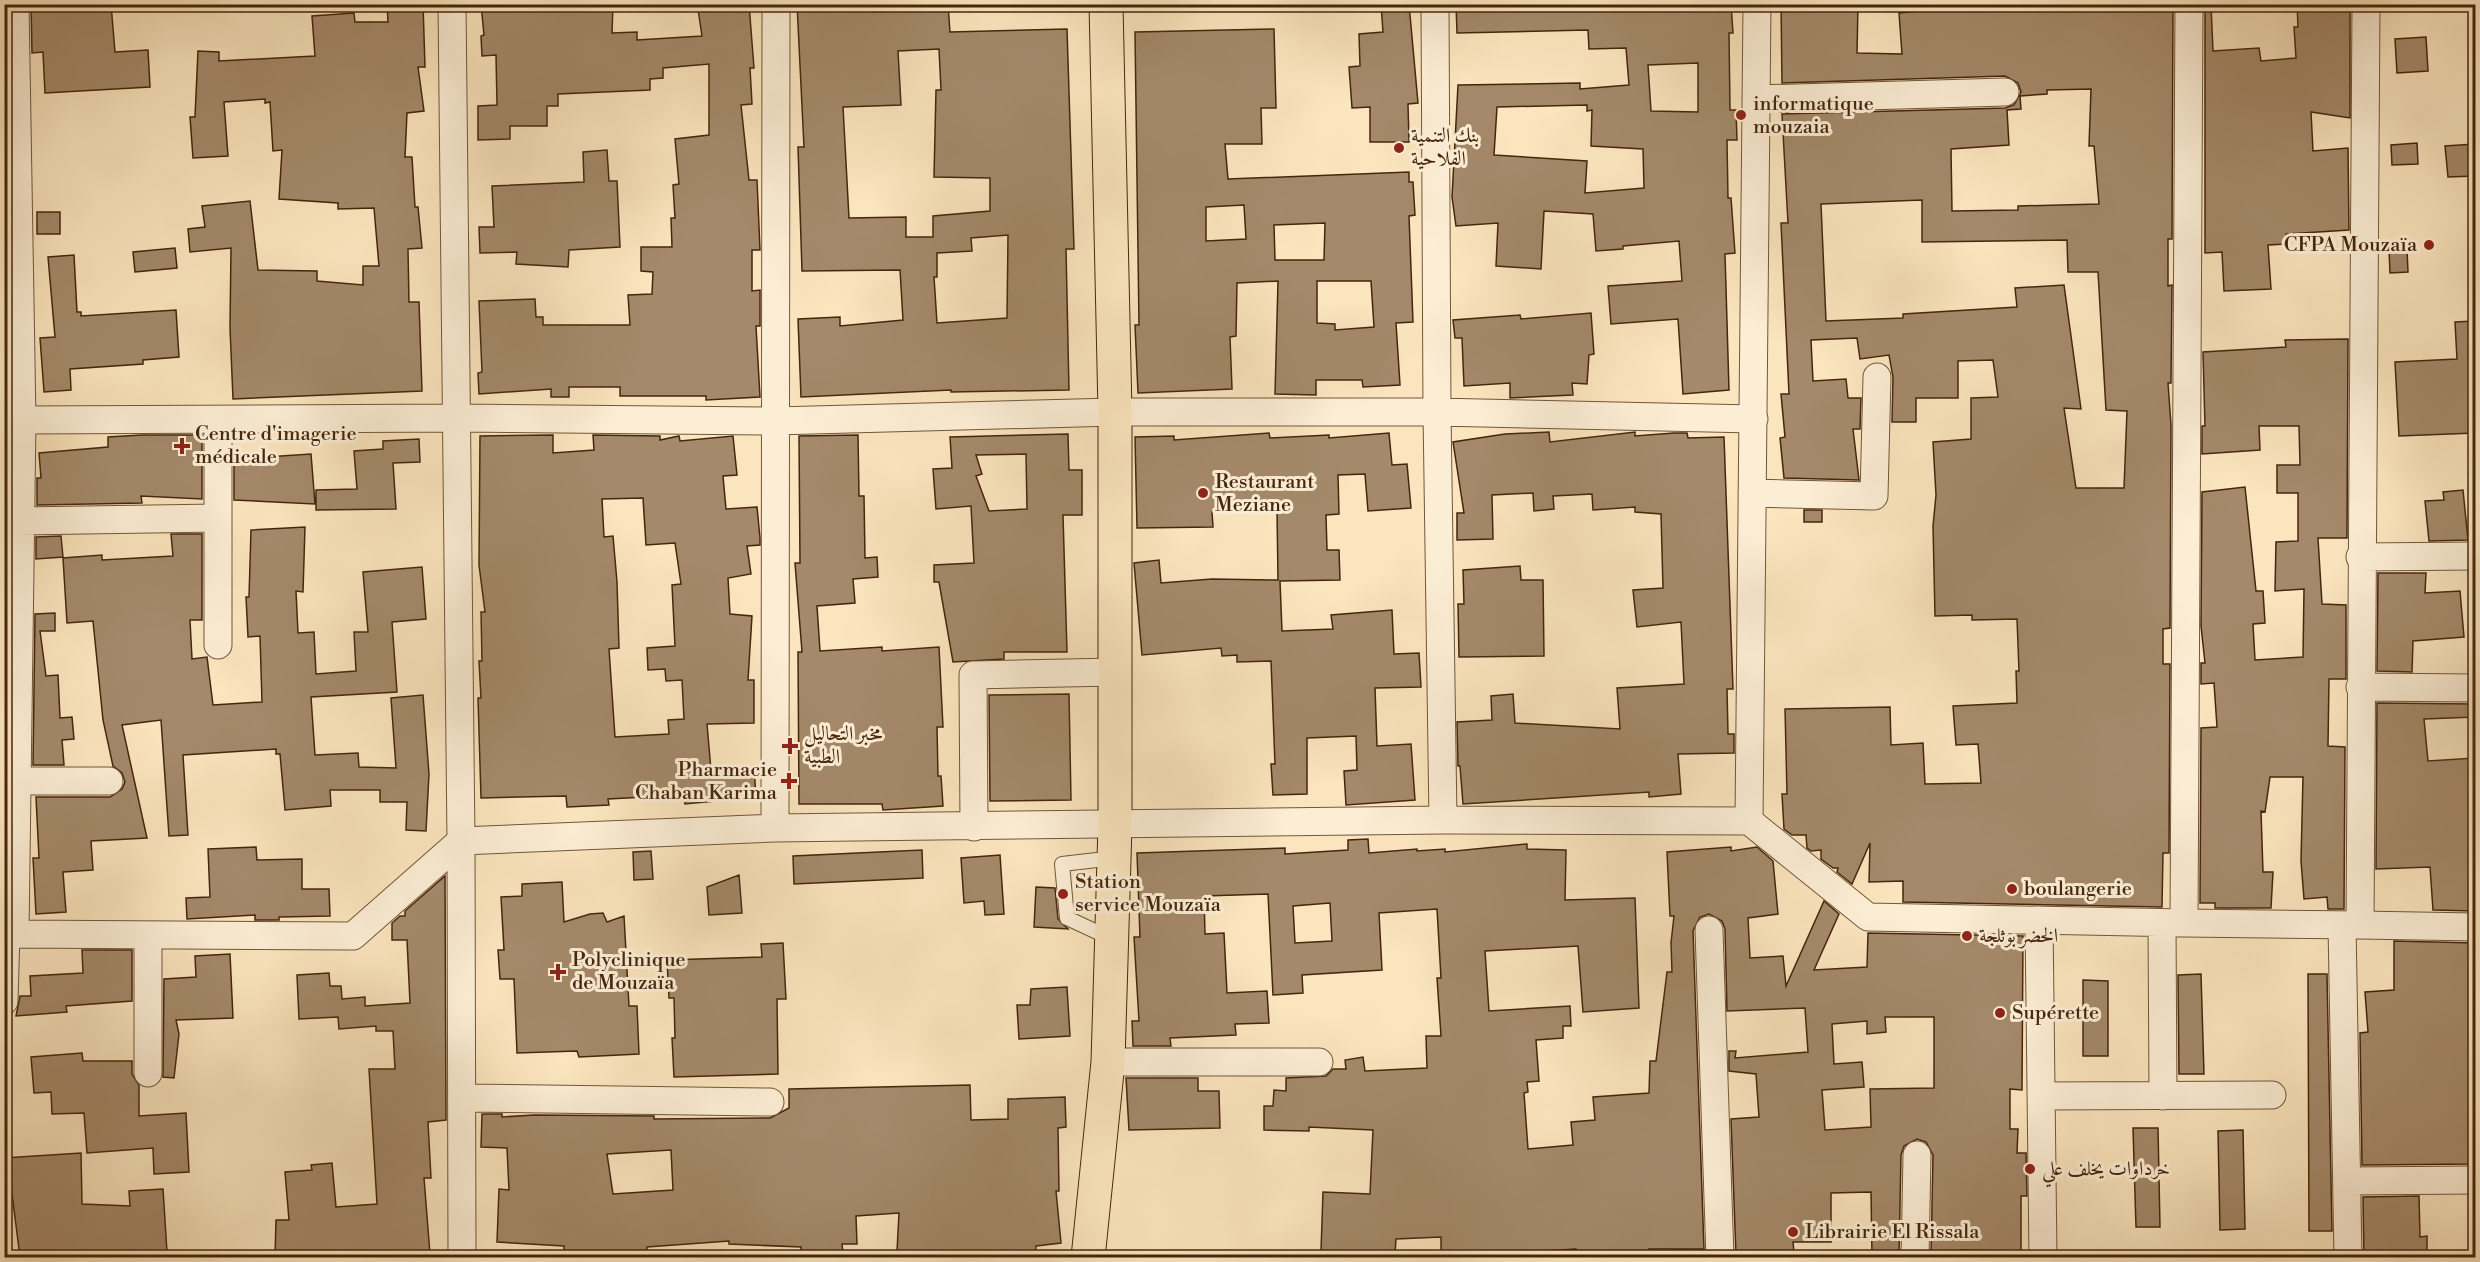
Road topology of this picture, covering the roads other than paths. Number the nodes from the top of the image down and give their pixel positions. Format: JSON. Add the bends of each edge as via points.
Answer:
{"nodes":[{"id":1,"x":15,"y":4,"type":"edge"},
{"id":2,"x":452,"y":4,"type":"edge"},
{"id":3,"x":776,"y":4,"type":"edge"},
{"id":4,"x":1106,"y":4,"type":"edge"},
{"id":5,"x":1435,"y":4,"type":"edge"},
{"id":6,"x":1757,"y":4,"type":"edge"},
{"id":7,"x":2189,"y":4,"type":"edge"},
{"id":8,"x":2366,"y":4,"type":"edge"},
{"id":9,"x":2005,"y":92,"type":"dead end"},
{"id":10,"x":1756,"y":99,"type":"junction"},
{"id":11,"x":1877,"y":376,"type":"dead end"},
{"id":12,"x":1115,"y":412,"type":"junction"},
{"id":13,"x":1437,"y":412,"type":"junction"},
{"id":14,"x":458,"y":418,"type":"junction"},
{"id":15,"x":1754,"y":419,"type":"junction"},
{"id":16,"x":22,"y":420,"type":"junction"},
{"id":17,"x":218,"y":420,"type":"junction"},
{"id":18,"x":775,"y":421,"type":"junction"},
{"id":19,"x":1752,"y":493,"type":"junction"},
{"id":20,"x":217,"y":518,"type":"junction"},
{"id":21,"x":20,"y":521,"type":"junction"},
{"id":22,"x":2475,"y":556,"type":"edge"},
{"id":23,"x":2360,"y":557,"type":"junction"},
{"id":24,"x":218,"y":645,"type":"dead end"},
{"id":25,"x":1114,"y":672,"type":"junction"},
{"id":26,"x":2360,"y":687,"type":"junction"},
{"id":27,"x":2475,"y":688,"type":"edge"},
{"id":28,"x":17,"y":781,"type":"junction"},
{"id":29,"x":108,"y":782,"type":"dead end"},
{"id":30,"x":1443,"y":820,"type":"junction"},
{"id":31,"x":1749,"y":821,"type":"junction"},
{"id":32,"x":1115,"y":825,"type":"junction"},
{"id":33,"x":974,"y":826,"type":"junction"},
{"id":34,"x":775,"y":828,"type":"junction"},
{"id":35,"x":461,"y":841,"type":"junction"},
{"id":36,"x":1114,"y":858,"type":"junction"},
{"id":37,"x":2039,"y":920,"type":"junction"},
{"id":38,"x":2173,"y":923,"type":"junction"},
{"id":39,"x":2351,"y":925,"type":"junction"},
{"id":40,"x":2475,"y":927,"type":"edge"},
{"id":41,"x":1709,"y":930,"type":"dead end"},
{"id":42,"x":9,"y":934,"type":"edge"},
{"id":43,"x":148,"y":936,"type":"junction"},
{"id":44,"x":1112,"y":939,"type":"junction"},
{"id":45,"x":4,"y":1001,"type":"edge"},
{"id":46,"x":1108,"y":1062,"type":"junction"},
{"id":47,"x":1319,"y":1062,"type":"dead end"},
{"id":48,"x":148,"y":1073,"type":"dead end"},
{"id":49,"x":2272,"y":1095,"type":"dead end"},
{"id":50,"x":2041,"y":1096,"type":"junction"},
{"id":51,"x":2163,"y":1096,"type":"junction"},
{"id":52,"x":462,"y":1098,"type":"junction"},
{"id":53,"x":770,"y":1102,"type":"dead end"},
{"id":54,"x":1917,"y":1155,"type":"dead end"},
{"id":55,"x":2475,"y":1180,"type":"edge"},
{"id":56,"x":2347,"y":1181,"type":"junction"},
{"id":57,"x":462,"y":1257,"type":"edge"},
{"id":58,"x":1088,"y":1257,"type":"edge"},
{"id":59,"x":1720,"y":1257,"type":"edge"},
{"id":60,"x":1915,"y":1257,"type":"edge"},
{"id":61,"x":2043,"y":1257,"type":"edge"},
{"id":62,"x":2348,"y":1257,"type":"edge"}],
"edges":[{"from":1,"to":16,"type":"street"},
{"from":2,"to":14,"type":"street"},
{"from":3,"to":18,"type":"street"},
{"from":4,"to":12,"type":"main road"},
{"from":5,"to":13,"type":"street"},
{"from":6,"to":10,"type":"street"},
{"from":7,"to":38,"type":"street"},
{"from":8,"to":23,"type":"street"},
{"from":9,"to":10,"type":"street"},
{"from":10,"to":15,"type":"street"},
{"from":11,"to":19,"type":"street","via":[[1874,496]]},
{"from":12,"to":13,"type":"street"},
{"from":12,"to":18,"type":"street"},
{"from":12,"to":25,"type":"main road"},
{"from":13,"to":15,"type":"street"},
{"from":13,"to":30,"type":"street"},
{"from":14,"to":17,"type":"street"},
{"from":14,"to":18,"type":"street"},
{"from":14,"to":35,"type":"street"},
{"from":15,"to":19,"type":"street"},
{"from":16,"to":17,"type":"street"},
{"from":16,"to":21,"type":"street"},
{"from":17,"to":20,"type":"street"},
{"from":18,"to":34,"type":"street"},
{"from":19,"to":31,"type":"street"},
{"from":20,"to":21,"type":"street"},
{"from":20,"to":24,"type":"street"},
{"from":21,"to":28,"type":"street"},
{"from":22,"to":23,"type":"street"},
{"from":23,"to":26,"type":"street"},
{"from":25,"to":32,"type":"main road"},
{"from":25,"to":33,"type":"street","via":[[974,675]]},
{"from":26,"to":27,"type":"street"},
{"from":26,"to":39,"type":"street"},
{"from":28,"to":29,"type":"street"},
{"from":28,"to":42,"type":"street"},
{"from":30,"to":31,"type":"street"},
{"from":30,"to":32,"type":"street"},
{"from":31,"to":37,"type":"street","via":[[1868,917]]},
{"from":32,"to":33,"type":"street"},
{"from":32,"to":36,"type":"main road"},
{"from":33,"to":34,"type":"street"},
{"from":34,"to":35,"type":"street"},
{"from":35,"to":43,"type":"street","via":[[353,936]]},
{"from":35,"to":52,"type":"street"},
{"from":36,"to":44,"type":"main road"},
{"from":36,"to":44,"type":"lane","via":[[1062,864],[1067,918]]},
{"from":37,"to":38,"type":"street"},
{"from":37,"to":50,"type":"street"},
{"from":38,"to":39,"type":"street"},
{"from":38,"to":51,"type":"street"},
{"from":39,"to":40,"type":"street"},
{"from":39,"to":56,"type":"street"},
{"from":41,"to":59,"type":"street"},
{"from":42,"to":43,"type":"street"},
{"from":42,"to":45,"type":"street"},
{"from":43,"to":48,"type":"street"},
{"from":44,"to":46,"type":"main road"},
{"from":46,"to":47,"type":"street"},
{"from":46,"to":58,"type":"main road"},
{"from":49,"to":51,"type":"street"},
{"from":50,"to":51,"type":"street"},
{"from":50,"to":61,"type":"street"},
{"from":52,"to":53,"type":"street"},
{"from":52,"to":57,"type":"street"},
{"from":54,"to":60,"type":"street"},
{"from":55,"to":56,"type":"street"},
{"from":56,"to":62,"type":"street"}]}
